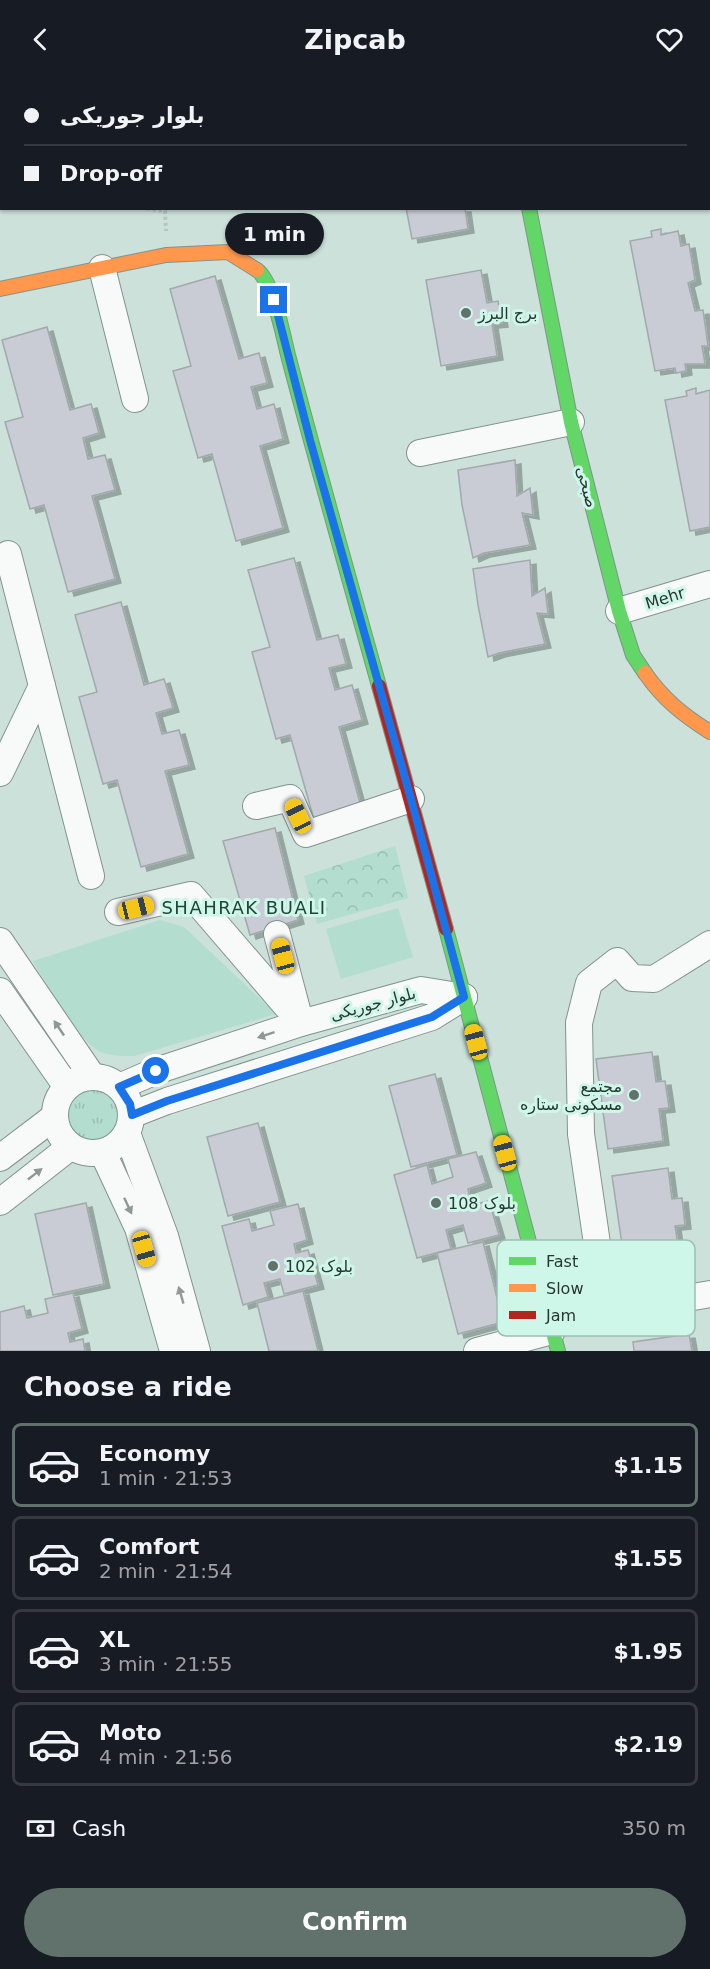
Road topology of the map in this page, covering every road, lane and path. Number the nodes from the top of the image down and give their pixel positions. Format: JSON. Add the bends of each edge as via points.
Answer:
{"nodes":[{"id":1,"x":157,"y":210,"type":"edge"},
{"id":2,"x":529,"y":210,"type":"edge"},
{"id":3,"x":166,"y":255,"type":"junction"},
{"id":4,"x":102,"y":268,"type":"junction"},
{"id":5,"x":0,"y":289,"type":"edge"},
{"id":6,"x":135,"y":399,"type":"dead end"},
{"id":7,"x":571,"y":422,"type":"junction"},
{"id":8,"x":420,"y":453,"type":"dead end"},
{"id":9,"x":8,"y":554,"type":"dead end"},
{"id":10,"x":710,"y":584,"type":"edge"},
{"id":11,"x":619,"y":611,"type":"junction"},
{"id":12,"x":42,"y":686,"type":"junction"},
{"id":13,"x":710,"y":732,"type":"edge"},
{"id":14,"x":0,"y":773,"type":"edge"},
{"id":15,"x":411,"y":799,"type":"junction"},
{"id":16,"x":256,"y":806,"type":"dead end"},
{"id":17,"x":91,"y":876,"type":"dead end"},
{"id":18,"x":118,"y":912,"type":"dead end"},
{"id":19,"x":277,"y":934,"type":"dead end"},
{"id":20,"x":0,"y":941,"type":"edge"},
{"id":21,"x":710,"y":944,"type":"edge"},
{"id":22,"x":0,"y":992,"type":"edge"},
{"id":23,"x":464,"y":997,"type":"junction"},
{"id":24,"x":301,"y":1023,"type":"junction"},
{"id":25,"x":92,"y":1076,"type":"junction"},
{"id":26,"x":67,"y":1087,"type":"junction"},
{"id":27,"x":119,"y":1087,"type":"junction"},
{"id":28,"x":54,"y":1117,"type":"junction"},
{"id":29,"x":129,"y":1124,"type":"junction"},
{"id":30,"x":70,"y":1147,"type":"junction"},
{"id":31,"x":103,"y":1153,"type":"junction"},
{"id":32,"x":0,"y":1158,"type":"edge"},
{"id":33,"x":0,"y":1202,"type":"edge"},
{"id":34,"x":528,"y":1240,"type":"edge"},
{"id":35,"x":596,"y":1240,"type":"edge"},
{"id":36,"x":710,"y":1294,"type":"edge"},
{"id":37,"x":695,"y":1297,"type":"edge"},
{"id":38,"x":555,"y":1341,"type":"edge"},
{"id":39,"x":173,"y":1351,"type":"edge"},
{"id":40,"x":197,"y":1351,"type":"edge"},
{"id":41,"x":477,"y":1351,"type":"edge"}],
"edges":[{"from":1,"to":3,"type":"path","via":[[165,211]]},
{"from":2,"to":7,"type":"street","name":"صبحی"},
{"from":3,"to":4,"type":"street"},
{"from":3,"to":15,"type":"street","via":[[228,252],[261,273],[274,300]]},
{"from":4,"to":5,"type":"street"},
{"from":4,"to":6,"type":"street"},
{"from":7,"to":8,"type":"street"},
{"from":7,"to":11,"type":"street","name":"صبحی"},
{"from":9,"to":12,"type":"street"},
{"from":10,"to":11,"type":"street","name":"Mehr"},
{"from":11,"to":13,"type":"street","name":"صبحی","via":[[633,655],[659,693]]},
{"from":12,"to":14,"type":"street"},
{"from":12,"to":17,"type":"street"},
{"from":15,"to":16,"type":"street","via":[[306,834],[290,798]]},
{"from":15,"to":23,"type":"street"},
{"from":18,"to":24,"type":"street","via":[[191,894]]},
{"from":19,"to":24,"type":"street"},
{"from":25,"to":20,"type":"street","one_way":true},
{"from":21,"to":35,"type":"street","via":[[654,978],[632,978],[617,961],[589,983],[579,1023],[580,1134]]},
{"from":22,"to":26,"type":"street"},
{"from":23,"to":24,"type":"street","name":"بلوار جوریکی","via":[[421,990]]},
{"from":23,"to":29,"type":"street","name":"بلوار جوریکی","via":[[432,1017],[167,1101]]},
{"from":23,"to":34,"type":"street"},
{"from":24,"to":27,"type":"street","name":"بلوار جوریکی","one_way":true},
{"from":25,"to":26,"type":"street"},
{"from":25,"to":27,"type":"street"},
{"from":26,"to":28,"type":"street"},
{"from":27,"to":29,"type":"street","via":[[130,1104]]},
{"from":28,"to":30,"type":"street","via":[[59,1133]]},
{"from":28,"to":32,"type":"street"},
{"from":29,"to":31,"type":"street","via":[[121,1142]]},
{"from":40,"to":29,"type":"street","one_way":true},
{"from":30,"to":31,"type":"street"},
{"from":33,"to":30,"type":"street","one_way":true},
{"from":31,"to":39,"type":"street","one_way":true,"via":[[138,1228]]},
{"from":36,"to":37,"type":"street"},
{"from":38,"to":41,"type":"street"}]}
